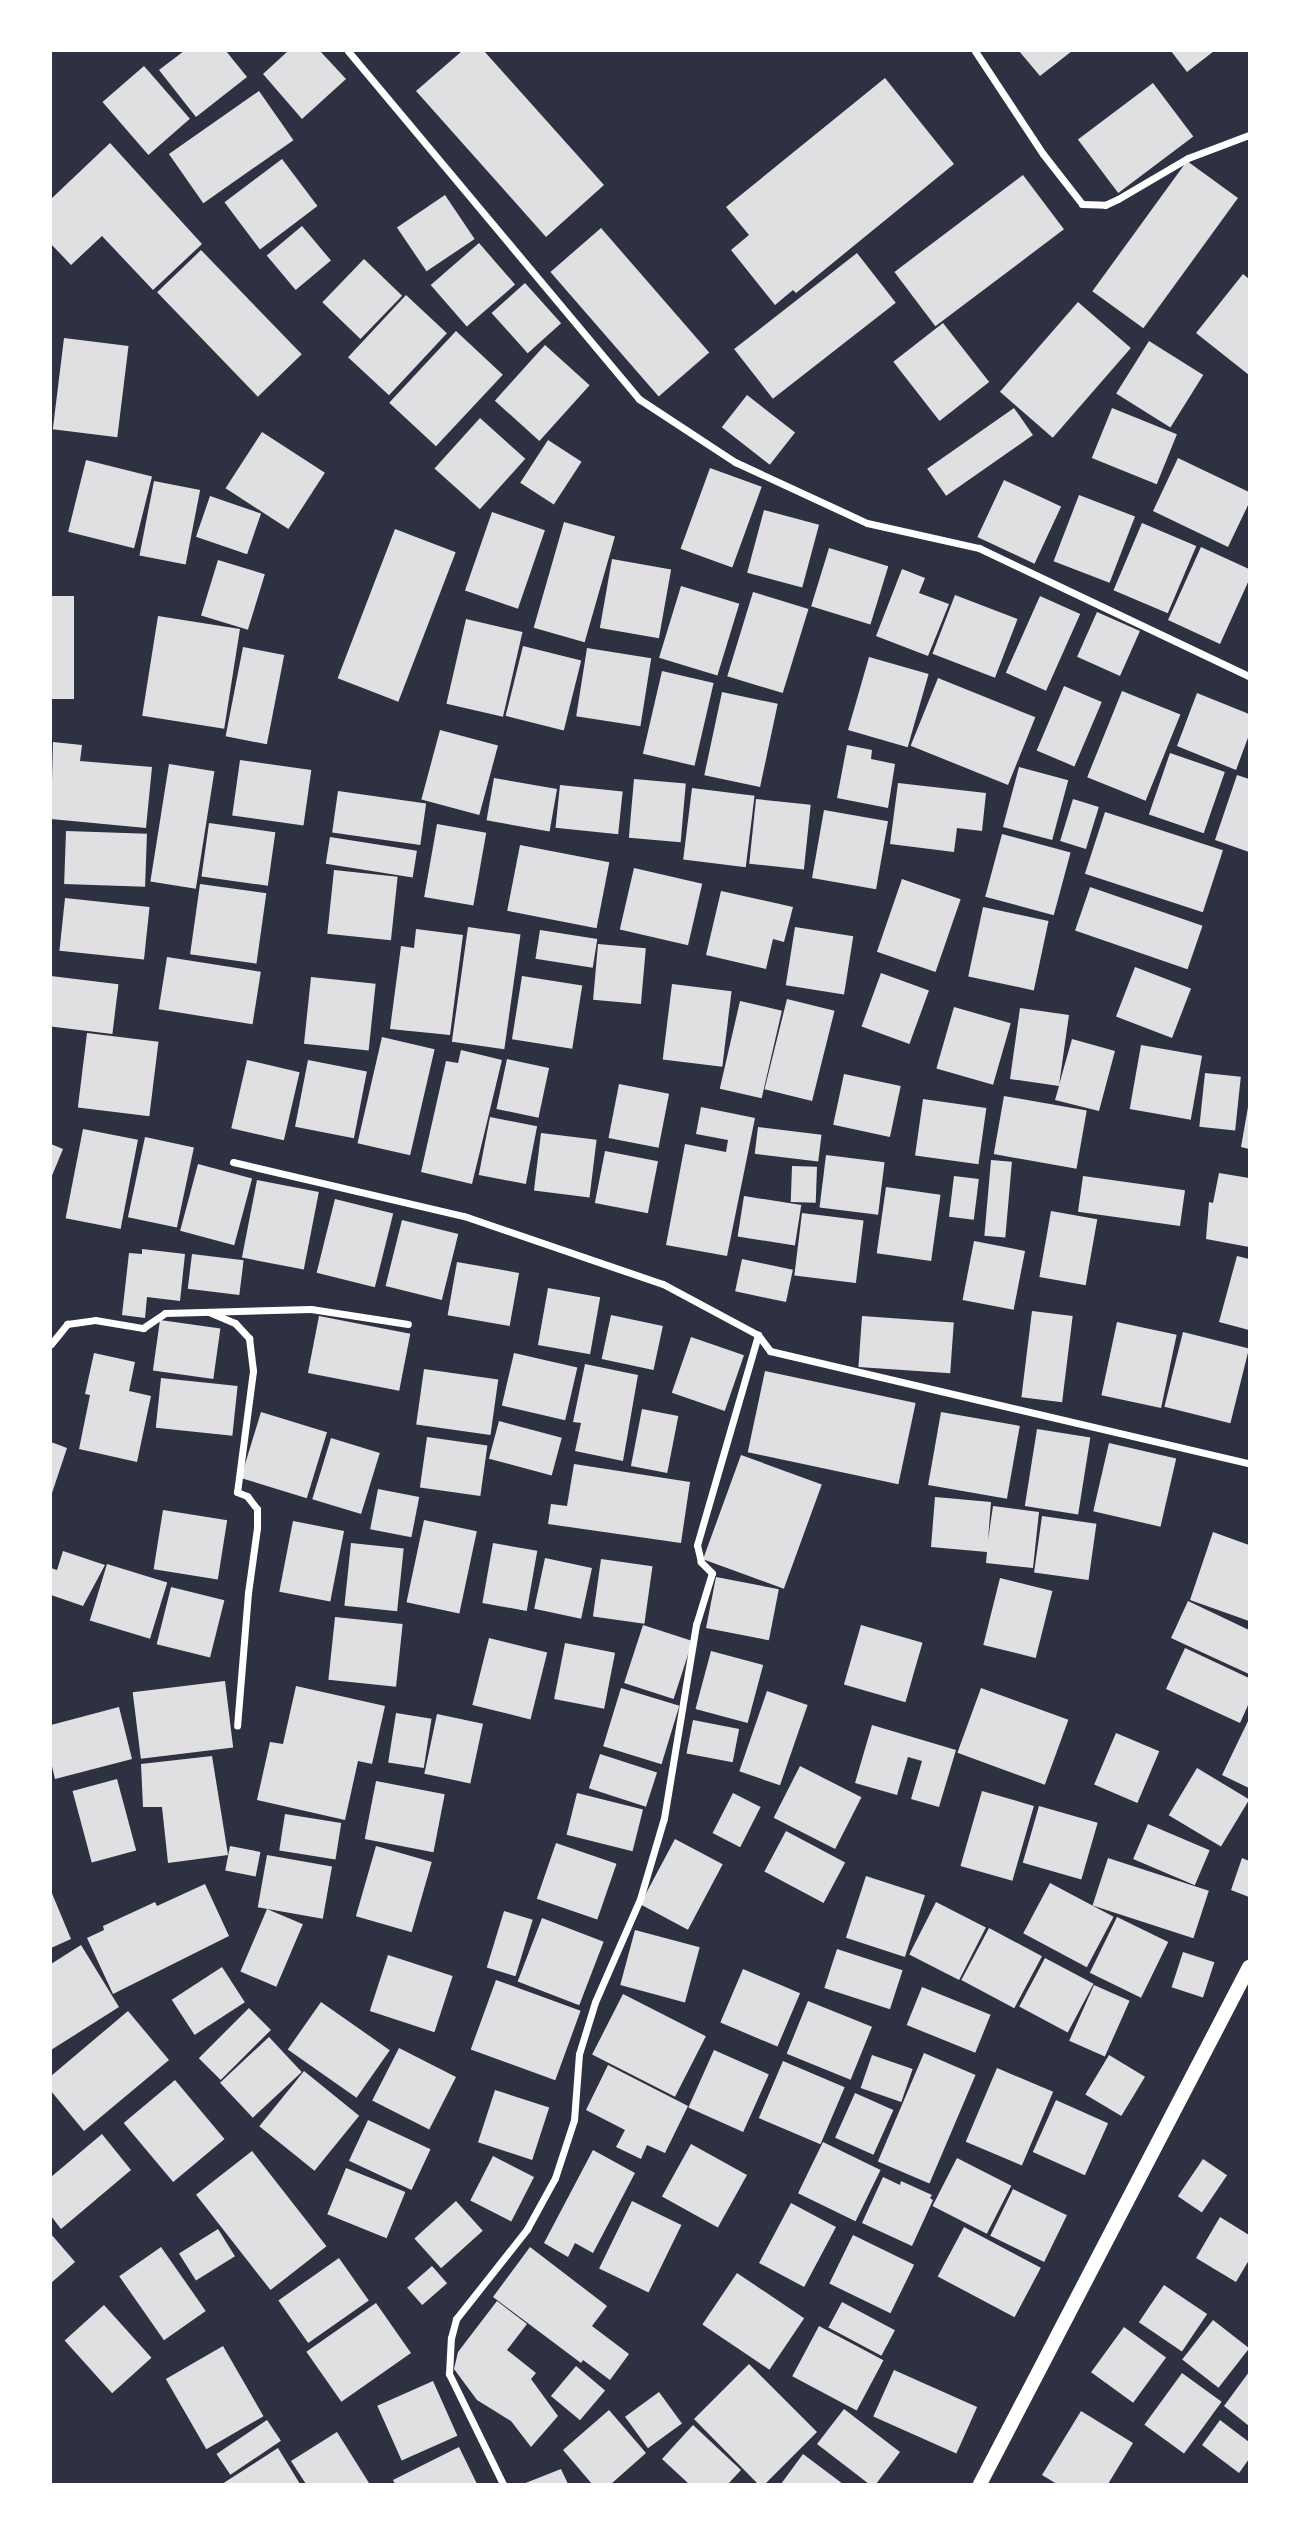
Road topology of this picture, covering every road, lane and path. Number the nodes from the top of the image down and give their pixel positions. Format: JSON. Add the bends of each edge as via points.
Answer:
{"nodes":[{"id":1,"x":348,"y":51,"type":"edge"},
{"id":2,"x":975,"y":51,"type":"edge"},
{"id":3,"x":1249,"y":135,"type":"edge"},
{"id":4,"x":1249,"y":676,"type":"edge"},
{"id":5,"x":233,"y":1161,"type":"dead end"},
{"id":6,"x":209,"y":1312,"type":"junction"},
{"id":7,"x":408,"y":1324,"type":"dead end"},
{"id":8,"x":758,"y":1335,"type":"junction"},
{"id":9,"x":51,"y":1343,"type":"edge"},
{"id":10,"x":1249,"y":1463,"type":"edge"},
{"id":11,"x":237,"y":1726,"type":"dead end"},
{"id":12,"x":1249,"y":1968,"type":"edge"},
{"id":13,"x":503,"y":2484,"type":"edge"},
{"id":14,"x":980,"y":2484,"type":"edge"}],
"edges":[{"from":1,"to":4,"type":"street","via":[[639,399],[735,462],[867,523],[979,548]]},
{"from":2,"to":3,"type":"street","via":[[1082,204],[1105,205],[1118,200],[1188,158]]},
{"from":5,"to":8,"type":"street","via":[[464,1216],[663,1284]]},
{"from":6,"to":7,"type":"street","via":[[311,1309]]},
{"from":6,"to":9,"type":"street","via":[[165,1313],[143,1328],[95,1320],[67,1324]]},
{"from":6,"to":11,"type":"street","via":[[235,1323],[249,1338],[253,1371],[237,1492],[257,1509],[257,1528]]},
{"from":8,"to":10,"type":"street","via":[[770,1351]]},
{"from":8,"to":13,"type":"street","via":[[697,1545],[701,1562],[712,1573],[696,1625],[664,1818],[640,1899],[595,2002],[579,2054],[573,2120],[555,2178],[527,2229],[456,2319],[451,2338],[449,2374]]},
{"from":12,"to":14,"type":"main road"}]}
